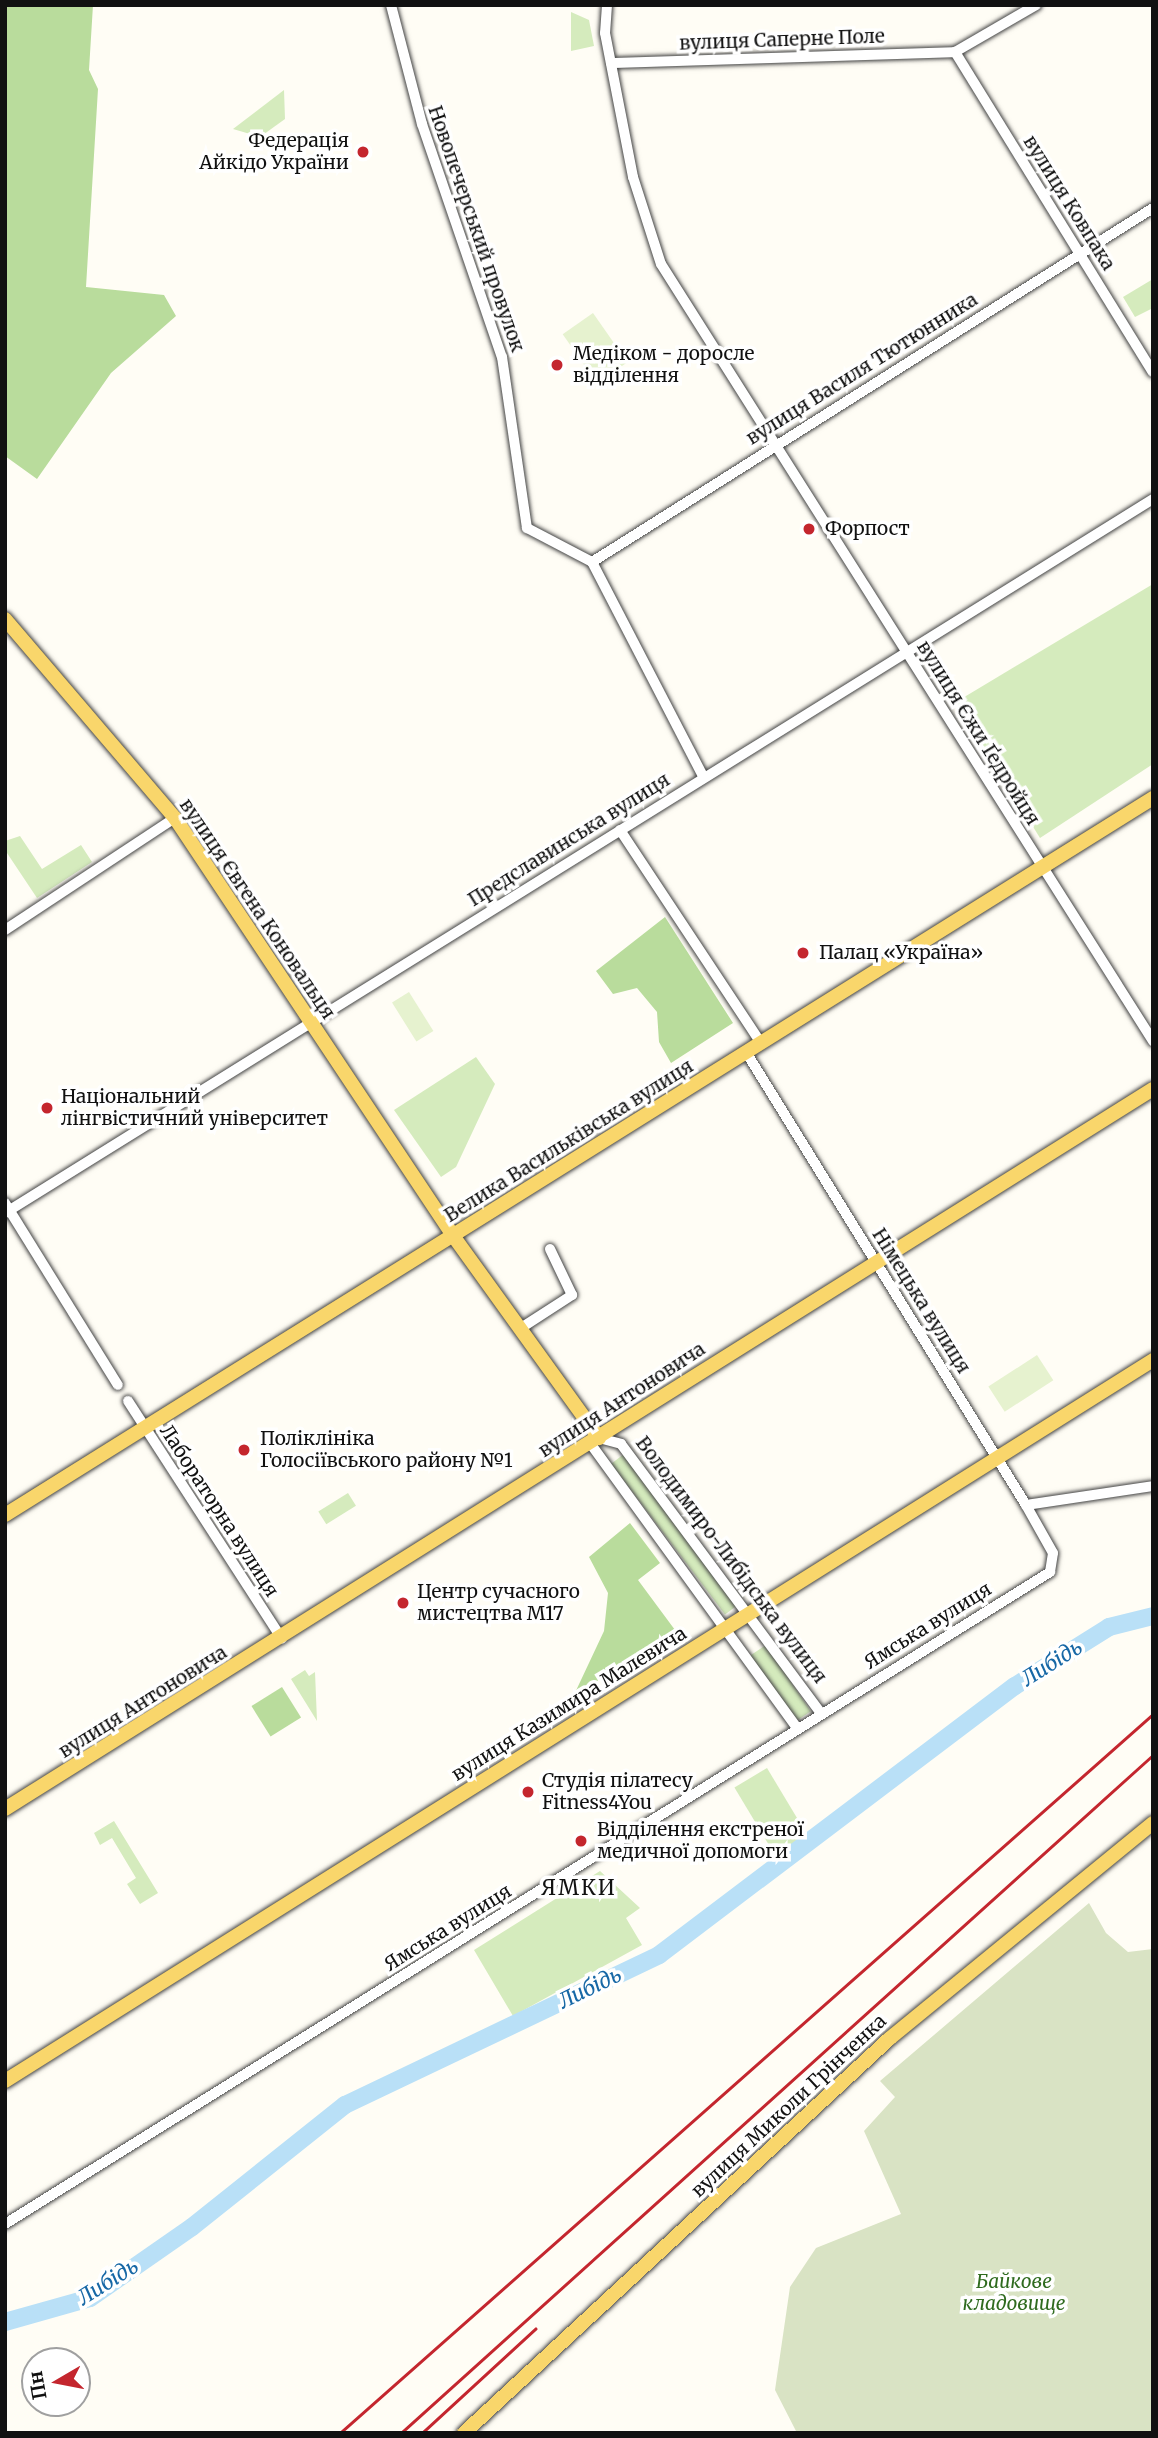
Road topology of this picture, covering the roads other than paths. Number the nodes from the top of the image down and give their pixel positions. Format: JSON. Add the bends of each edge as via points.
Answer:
{"nodes":[{"id":1,"x":391,"y":5,"type":"edge"},
{"id":2,"x":607,"y":5,"type":"edge"},
{"id":3,"x":1035,"y":5,"type":"edge"},
{"id":4,"x":955,"y":52,"type":"junction"},
{"id":5,"x":611,"y":63,"type":"junction"},
{"id":6,"x":1153,"y":208,"type":"edge"},
{"id":7,"x":1080,"y":254,"type":"junction"},
{"id":8,"x":1153,"y":372,"type":"edge"},
{"id":9,"x":774,"y":444,"type":"junction"},
{"id":10,"x":1153,"y":499,"type":"edge"},
{"id":11,"x":592,"y":562,"type":"junction"},
{"id":12,"x":5,"y":619,"type":"edge"},
{"id":13,"x":908,"y":653,"type":"junction"},
{"id":14,"x":703,"y":776,"type":"junction"},
{"id":15,"x":1153,"y":798,"type":"edge"},
{"id":16,"x":175,"y":818,"type":"junction"},
{"id":17,"x":620,"y":830,"type":"junction"},
{"id":18,"x":1041,"y":868,"type":"junction"},
{"id":19,"x":5,"y":930,"type":"edge"},
{"id":20,"x":311,"y":1023,"type":"junction"},
{"id":21,"x":1153,"y":1041,"type":"edge"},
{"id":22,"x":761,"y":1043,"type":"junction"},
{"id":23,"x":747,"y":1052,"type":"junction"},
{"id":24,"x":1153,"y":1089,"type":"edge"},
{"id":25,"x":7,"y":1209,"type":"edge"},
{"id":26,"x":454,"y":1237,"type":"junction"},
{"id":27,"x":550,"y":1249,"type":"dead end"},
{"id":28,"x":875,"y":1259,"type":"junction"},
{"id":29,"x":520,"y":1328,"type":"junction"},
{"id":30,"x":1153,"y":1360,"type":"edge"},
{"id":31,"x":118,"y":1385,"type":"dead end"},
{"id":32,"x":128,"y":1401,"type":"dead end"},
{"id":33,"x":145,"y":1429,"type":"junction"},
{"id":34,"x":594,"y":1440,"type":"junction"},
{"id":35,"x":997,"y":1458,"type":"junction"},
{"id":36,"x":1153,"y":1486,"type":"edge"},
{"id":37,"x":1026,"y":1505,"type":"junction"},
{"id":38,"x":5,"y":1515,"type":"edge"},
{"id":39,"x":1051,"y":1572,"type":"joint"},
{"id":40,"x":750,"y":1613,"type":"junction"},
{"id":41,"x":727,"y":1627,"type":"junction"},
{"id":42,"x":282,"y":1639,"type":"junction"},
{"id":43,"x":821,"y":1713,"type":"junction"},
{"id":44,"x":797,"y":1728,"type":"junction"},
{"id":45,"x":5,"y":1809,"type":"edge"},
{"id":46,"x":1153,"y":1823,"type":"edge"},
{"id":47,"x":5,"y":2081,"type":"edge"},
{"id":48,"x":5,"y":2224,"type":"edge"},
{"id":49,"x":464,"y":2433,"type":"edge"}],
"edges":[{"from":1,"to":11,"type":"street","name":"Новопечерський провулок","via":[[422,124],[502,357],[527,528]]},
{"from":2,"to":5,"type":"street","name":"вулиця Єжи Ґедройця"},
{"from":3,"to":4,"type":"street"},
{"from":4,"to":5,"type":"street","name":"вулиця Саперне Поле"},
{"from":4,"to":7,"type":"street","name":"вулиця Ковпака"},
{"from":5,"to":9,"type":"street","name":"вулиця Єжи Ґедройця","via":[[653,249]]},
{"from":6,"to":7,"type":"street","name":"вулиця Василя Тютюнника"},
{"from":7,"to":8,"type":"street","name":"вулиця Ковпака"},
{"from":7,"to":9,"type":"street","name":"вулиця Василя Тютюнника"},
{"from":9,"to":11,"type":"street","name":"вулиця Василя Тютюнника"},
{"from":9,"to":13,"type":"street","name":"вулиця Єжи Ґедройця"},
{"from":10,"to":13,"type":"street","name":"Предславинська вулиця"},
{"from":11,"to":14,"type":"street"},
{"from":12,"to":16,"type":"main road","name":"вулиця Євгена Коновальця"},
{"from":13,"to":14,"type":"street","name":"Предславинська вулиця"},
{"from":13,"to":18,"type":"street","name":"вулиця Єжи Ґедройця"},
{"from":14,"to":17,"type":"street","name":"Предславинська вулиця"},
{"from":15,"to":18,"type":"main road","name":"Велика Васильківська вулиця"},
{"from":16,"to":19,"type":"street"},
{"from":16,"to":20,"type":"main road","name":"вулиця Євгена Коновальця"},
{"from":17,"to":20,"type":"street","name":"Предславинська вулиця"},
{"from":17,"to":22,"type":"street"},
{"from":18,"to":21,"type":"street","name":"вулиця Єжи Ґедройця"},
{"from":18,"to":22,"type":"main road","name":"Велика Васильківська вулиця"},
{"from":20,"to":25,"type":"street","name":"Предславинська вулиця"},
{"from":20,"to":26,"type":"main road","name":"вулиця Євгена Коновальця"},
{"from":22,"to":23,"type":"main road","name":"Велика Васильківська вулиця"},
{"from":23,"to":26,"type":"main road","name":"Велика Васильківська вулиця"},
{"from":23,"to":28,"type":"street","name":"Німецька вулиця"},
{"from":24,"to":28,"type":"main road","name":"вулиця Антоновича"},
{"from":25,"to":31,"type":"street"},
{"from":26,"to":29,"type":"main road","name":"Володимиро-Либідська вулиця"},
{"from":26,"to":33,"type":"main road","name":"Велика Васильківська вулиця"},
{"from":27,"to":29,"type":"street","via":[[572,1294]]},
{"from":28,"to":34,"type":"main road","name":"вулиця Антоновича"},
{"from":28,"to":35,"type":"street","name":"Німецька вулиця"},
{"from":29,"to":34,"type":"main road","name":"Володимиро-Либідська вулиця"},
{"from":30,"to":35,"type":"main road","name":"вулиця Казимира Малевича"},
{"from":32,"to":33,"type":"street","name":"Лабораторна вулиця"},
{"from":33,"to":38,"type":"main road","name":"Велика Васильківська вулиця"},
{"from":33,"to":42,"type":"street","name":"Лабораторна вулиця"},
{"from":34,"to":40,"type":"street","name":"Володимиро-Либідська вулиця","via":[[621,1444]]},
{"from":34,"to":41,"type":"street","name":"Володимиро-Либідська вулиця"},
{"from":34,"to":42,"type":"main road","name":"вулиця Антоновича"},
{"from":35,"to":37,"type":"street","name":"Німецька вулиця"},
{"from":35,"to":40,"type":"main road","name":"вулиця Казимира Малевича"},
{"from":36,"to":37,"type":"street"},
{"from":37,"to":39,"type":"street","name":"Німецька вулиця","via":[[1054,1553]]},
{"from":39,"to":43,"type":"street","name":"Ямська вулиця"},
{"from":40,"to":41,"type":"main road","name":"вулиця Казимира Малевича"},
{"from":40,"to":43,"type":"street","name":"Володимиро-Либідська вулиця"},
{"from":41,"to":44,"type":"street","name":"Володимиро-Либідська вулиця"},
{"from":41,"to":47,"type":"main road","name":"вулиця Казимира Малевича"},
{"from":42,"to":45,"type":"main road","name":"вулиця Антоновича"},
{"from":43,"to":44,"type":"street","name":"Ямська вулиця"},
{"from":44,"to":48,"type":"street","name":"Ямська вулиця"},
{"from":46,"to":49,"type":"main road","name":"вулиця Миколи Грінченка","via":[[888,2039]]}]}
